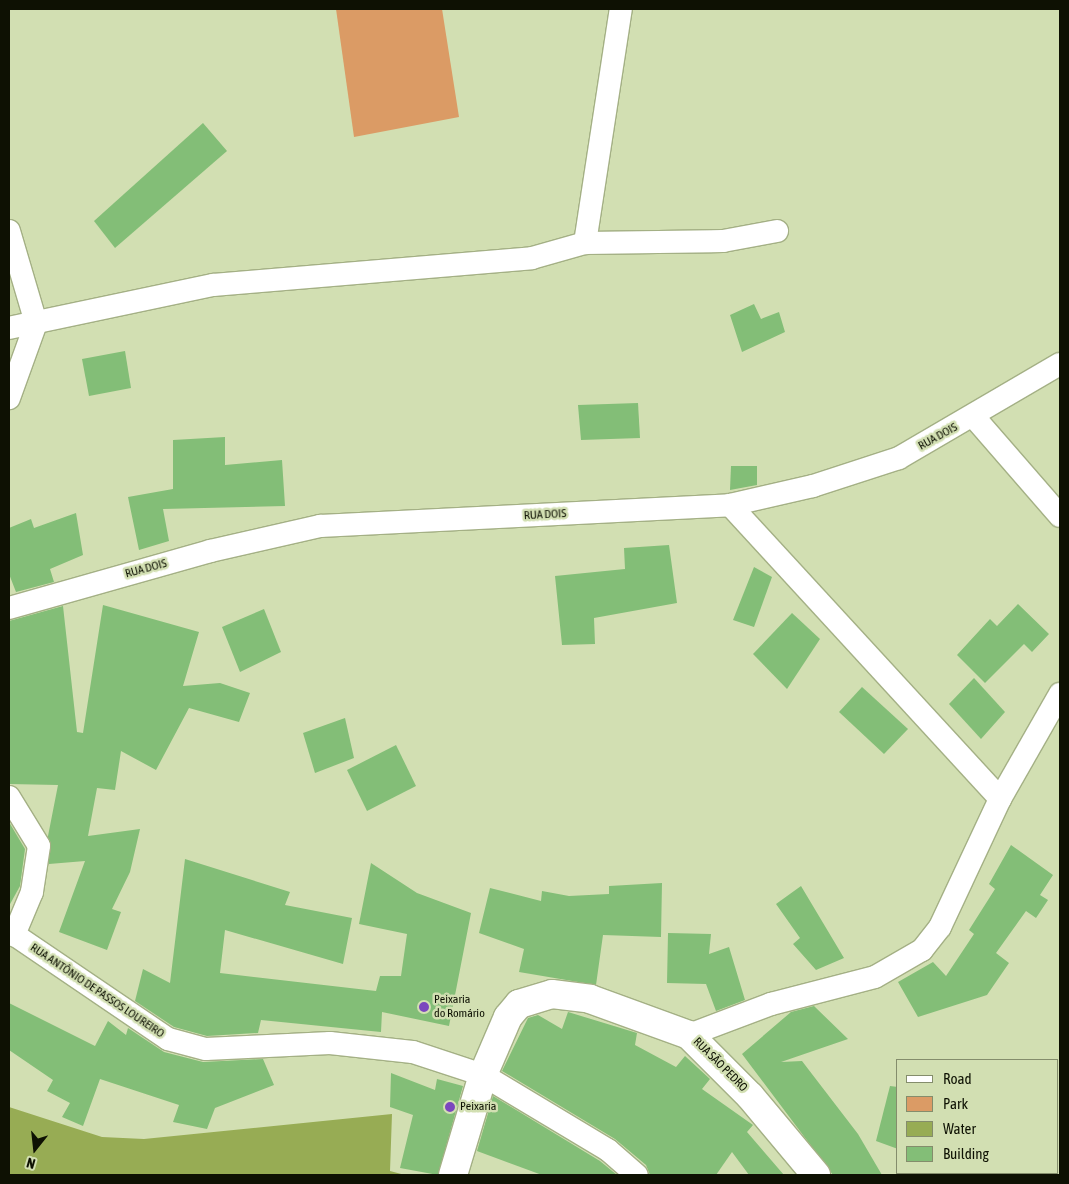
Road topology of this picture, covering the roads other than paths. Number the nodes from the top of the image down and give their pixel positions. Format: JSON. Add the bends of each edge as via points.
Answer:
{"nodes":[{"id":1,"x":621,"y":9,"type":"edge"},
{"id":2,"x":9,"y":231,"type":"edge"},
{"id":3,"x":778,"y":231,"type":"dead end"},
{"id":4,"x":585,"y":243,"type":"junction"},
{"id":5,"x":36,"y":323,"type":"junction"},
{"id":6,"x":9,"y":328,"type":"edge"},
{"id":7,"x":1060,"y":364,"type":"edge"},
{"id":8,"x":9,"y":398,"type":"edge"},
{"id":9,"x":974,"y":417,"type":"junction"},
{"id":10,"x":730,"y":505,"type":"junction"},
{"id":11,"x":1060,"y":516,"type":"edge"},
{"id":12,"x":9,"y":608,"type":"edge"},
{"id":13,"x":1060,"y":694,"type":"edge"},
{"id":14,"x":9,"y":797,"type":"edge"},
{"id":15,"x":1000,"y":799,"type":"junction"},
{"id":16,"x":11,"y":933,"type":"edge"},
{"id":17,"x":689,"y":1035,"type":"junction"},
{"id":18,"x":483,"y":1075,"type":"junction"},
{"id":19,"x":453,"y":1175,"type":"edge"},
{"id":20,"x":637,"y":1175,"type":"edge"},
{"id":21,"x":816,"y":1175,"type":"edge"}],
"edges":[{"from":1,"to":4,"type":"street"},
{"from":2,"to":5,"type":"street"},
{"from":3,"to":4,"type":"street","via":[[723,241]]},
{"from":4,"to":5,"type":"street","via":[[532,258],[213,285]]},
{"from":5,"to":6,"type":"street"},
{"from":5,"to":8,"type":"street"},
{"from":7,"to":9,"type":"street","name":"RUA DOIS"},
{"from":9,"to":10,"type":"street","name":"RUA DOIS","via":[[899,458],[813,486]]},
{"from":9,"to":11,"type":"street"},
{"from":10,"to":12,"type":"street","name":"RUA DOIS","via":[[320,526],[228,546]]},
{"from":10,"to":15,"type":"street"},
{"from":13,"to":15,"type":"street"},
{"from":14,"to":16,"type":"street","via":[[39,846],[32,892]]},
{"from":15,"to":17,"type":"street","via":[[940,927],[922,950],[875,977],[771,1004]]},
{"from":16,"to":18,"type":"street","name":"RUA ANTÔNIO DE PASSOS LOUREIRO","via":[[156,1032],[185,1045],[228,1049],[330,1043],[413,1052]]},
{"from":17,"to":18,"type":"street","name":"RUA SÃO PEDRO","via":[[590,999],[552,994],[534,997],[508,1017]]},
{"from":17,"to":21,"type":"street","name":"RUA SÃO PEDRO","via":[[750,1096]]},
{"from":18,"to":19,"type":"street"},
{"from":18,"to":20,"type":"street","via":[[608,1150]]}]}
